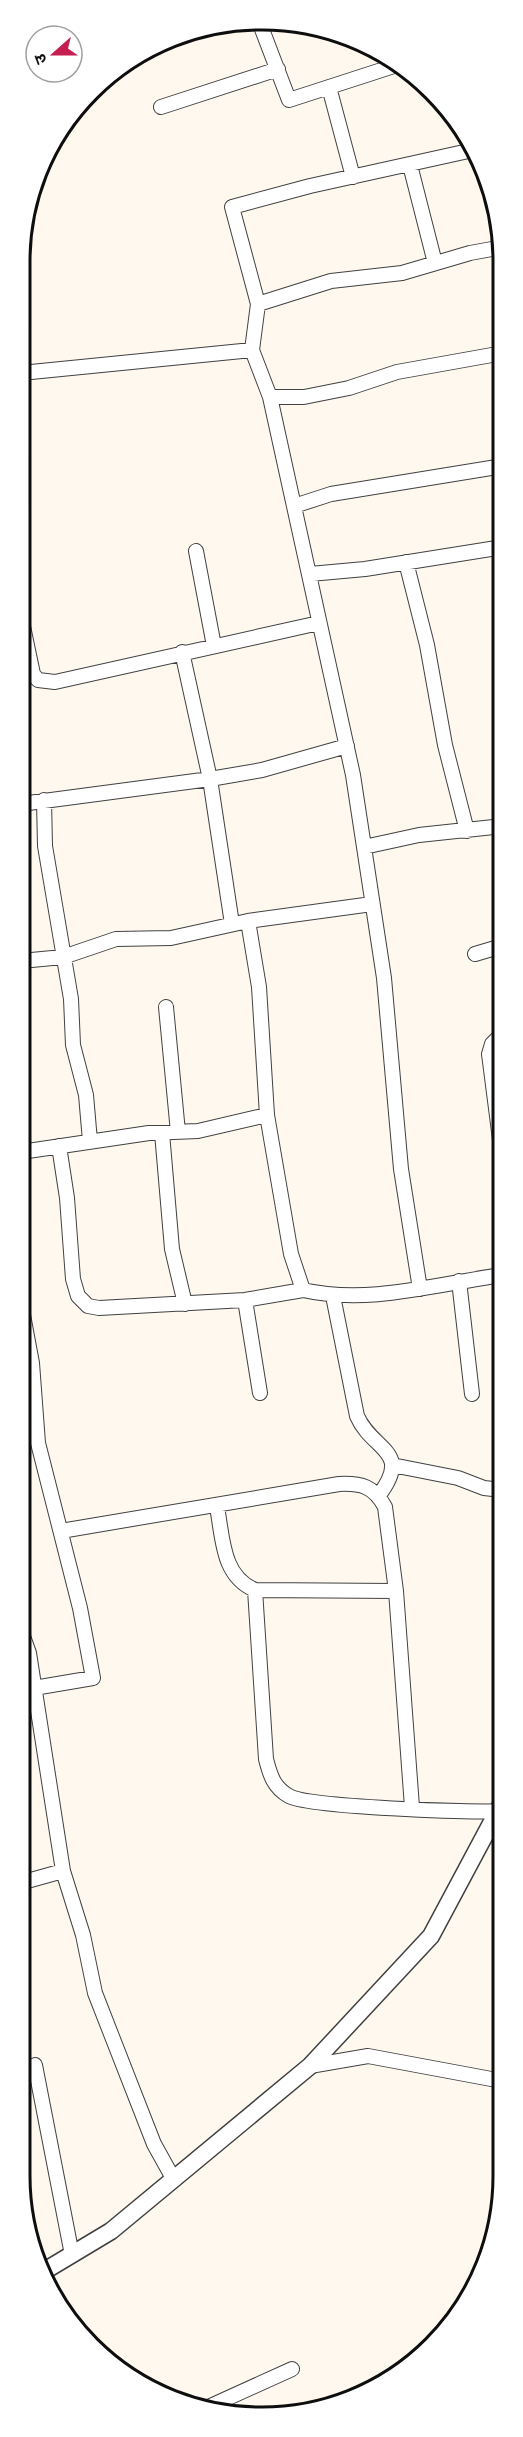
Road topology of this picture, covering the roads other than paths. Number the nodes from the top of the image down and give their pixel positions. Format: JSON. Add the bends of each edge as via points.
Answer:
{"nodes":[{"id":1,"x":262,"y":30,"type":"edge"},
{"id":2,"x":388,"y":68,"type":"edge"},
{"id":3,"x":278,"y":69,"type":"junction"},
{"id":4,"x":329,"y":87,"type":"junction"},
{"id":5,"x":162,"y":107,"type":"dead end"},
{"id":6,"x":465,"y":152,"type":"edge"},
{"id":7,"x":410,"y":165,"type":"junction"},
{"id":8,"x":353,"y":177,"type":"junction"},
{"id":9,"x":493,"y":249,"type":"edge"},
{"id":10,"x":435,"y":263,"type":"junction"},
{"id":11,"x":258,"y":304,"type":"junction"},
{"id":12,"x":252,"y":350,"type":"junction"},
{"id":13,"x":493,"y":355,"type":"edge"},
{"id":14,"x":30,"y":372,"type":"edge"},
{"id":15,"x":270,"y":397,"type":"junction"},
{"id":16,"x":493,"y":468,"type":"edge"},
{"id":17,"x":294,"y":506,"type":"junction"},
{"id":18,"x":493,"y":548,"type":"edge"},
{"id":19,"x":196,"y":551,"type":"dead end"},
{"id":20,"x":406,"y":562,"type":"junction"},
{"id":21,"x":310,"y":574,"type":"junction"},
{"id":22,"x":319,"y":622,"type":"junction"},
{"id":23,"x":214,"y":646,"type":"junction"},
{"id":24,"x":182,"y":652,"type":"junction"},
{"id":25,"x":30,"y":666,"type":"edge"},
{"id":26,"x":346,"y":746,"type":"junction"},
{"id":27,"x":210,"y":779,"type":"junction"},
{"id":28,"x":44,"y":800,"type":"junction"},
{"id":29,"x":30,"y":802,"type":"edge"},
{"id":30,"x":493,"y":827,"type":"edge"},
{"id":31,"x":467,"y":831,"type":"junction"},
{"id":32,"x":364,"y":847,"type":"junction"},
{"id":33,"x":372,"y":904,"type":"junction"},
{"id":34,"x":248,"y":921,"type":"junction"},
{"id":35,"x":232,"y":924,"type":"junction"},
{"id":36,"x":493,"y":949,"type":"edge"},
{"id":37,"x":475,"y":954,"type":"dead end"},
{"id":38,"x":63,"y":957,"type":"junction"},
{"id":39,"x":30,"y":960,"type":"edge"},
{"id":40,"x":166,"y":1007,"type":"dead end"},
{"id":41,"x":493,"y":1043,"type":"edge"},
{"id":42,"x":493,"y":1085,"type":"edge"},
{"id":43,"x":267,"y":1115,"type":"junction"},
{"id":44,"x":178,"y":1132,"type":"junction"},
{"id":45,"x":162,"y":1133,"type":"junction"},
{"id":46,"x":90,"y":1141,"type":"junction"},
{"id":47,"x":59,"y":1146,"type":"junction"},
{"id":48,"x":30,"y":1151,"type":"edge"},
{"id":49,"x":493,"y":1276,"type":"edge"},
{"id":50,"x":459,"y":1281,"type":"junction"},
{"id":51,"x":420,"y":1288,"type":"junction"},
{"id":52,"x":303,"y":1290,"type":"junction"},
{"id":53,"x":333,"y":1296,"type":"junction"},
{"id":54,"x":245,"y":1300,"type":"junction"},
{"id":55,"x":185,"y":1304,"type":"junction"},
{"id":56,"x":30,"y":1352,"type":"edge"},
{"id":57,"x":260,"y":1393,"type":"dead end"},
{"id":58,"x":472,"y":1394,"type":"dead end"},
{"id":59,"x":392,"y":1465,"type":"junction"},
{"id":60,"x":493,"y":1489,"type":"edge"},
{"id":61,"x":379,"y":1495,"type":"junction"},
{"id":62,"x":217,"y":1507,"type":"junction"},
{"id":63,"x":62,"y":1531,"type":"junction"},
{"id":64,"x":255,"y":1590,"type":"junction"},
{"id":65,"x":396,"y":1591,"type":"junction"},
{"id":66,"x":30,"y":1660,"type":"edge"},
{"id":67,"x":34,"y":1688,"type":"junction"},
{"id":68,"x":412,"y":1807,"type":"junction"},
{"id":69,"x":493,"y":1808,"type":"edge"},
{"id":70,"x":493,"y":1821,"type":"edge"},
{"id":71,"x":63,"y":1871,"type":"junction"},
{"id":72,"x":30,"y":1880,"type":"edge"},
{"id":73,"x":35,"y":2065,"type":"dead end"},
{"id":74,"x":310,"y":2066,"type":"junction"},
{"id":75,"x":493,"y":2079,"type":"edge"},
{"id":76,"x":174,"y":2180,"type":"junction"},
{"id":77,"x":72,"y":2255,"type":"junction"},
{"id":78,"x":50,"y":2268,"type":"edge"},
{"id":79,"x":292,"y":2369,"type":"dead end"},
{"id":80,"x":217,"y":2403,"type":"edge"}],
"edges":[{"from":1,"to":3,"type":"street"},
{"from":2,"to":4,"type":"street"},
{"from":3,"to":4,"type":"street","via":[[289,99]]},
{"from":3,"to":5,"type":"street"},
{"from":4,"to":8,"type":"street"},
{"from":6,"to":7,"type":"street"},
{"from":7,"to":8,"type":"street"},
{"from":7,"to":10,"type":"street"},
{"from":8,"to":11,"type":"street","via":[[232,207]]},
{"from":9,"to":10,"type":"street"},
{"from":10,"to":11,"type":"street","via":[[402,273],[331,281]]},
{"from":11,"to":12,"type":"street"},
{"from":12,"to":14,"type":"street"},
{"from":12,"to":15,"type":"street"},
{"from":13,"to":15,"type":"street","via":[[397,372],[304,397]]},
{"from":15,"to":17,"type":"street"},
{"from":16,"to":17,"type":"street","via":[[332,494]]},
{"from":17,"to":21,"type":"street"},
{"from":18,"to":20,"type":"street"},
{"from":19,"to":23,"type":"street"},
{"from":20,"to":21,"type":"street"},
{"from":20,"to":31,"type":"street"},
{"from":21,"to":22,"type":"street"},
{"from":22,"to":23,"type":"street"},
{"from":22,"to":26,"type":"street"},
{"from":23,"to":24,"type":"street"},
{"from":24,"to":25,"type":"street","via":[[55,682],[38,680]]},
{"from":24,"to":27,"type":"street"},
{"from":26,"to":27,"type":"street","via":[[262,770]]},
{"from":26,"to":32,"type":"street"},
{"from":27,"to":28,"type":"street"},
{"from":27,"to":35,"type":"street"},
{"from":28,"to":29,"type":"street"},
{"from":28,"to":38,"type":"street","via":[[45,846]]},
{"from":30,"to":31,"type":"street"},
{"from":31,"to":32,"type":"street","via":[[419,835]]},
{"from":32,"to":33,"type":"street"},
{"from":33,"to":34,"type":"street"},
{"from":33,"to":51,"type":"street","via":[[384,978],[400,1169]]},
{"from":34,"to":35,"type":"street"},
{"from":34,"to":43,"type":"street","via":[[259,987]]},
{"from":35,"to":38,"type":"street","via":[[171,938],[116,939]]},
{"from":36,"to":37,"type":"street"},
{"from":38,"to":39,"type":"street"},
{"from":38,"to":46,"type":"street","via":[[71,999],[73,1045],[87,1095]]},
{"from":40,"to":44,"type":"street"},
{"from":41,"to":42,"type":"street","via":[[489,1054]]},
{"from":43,"to":44,"type":"street"},
{"from":43,"to":52,"type":"street","via":[[289,1242]]},
{"from":44,"to":45,"type":"street"},
{"from":45,"to":46,"type":"street"},
{"from":45,"to":55,"type":"street","via":[[172,1249]]},
{"from":46,"to":47,"type":"street"},
{"from":47,"to":48,"type":"street"},
{"from":47,"to":55,"type":"street","via":[[78,1296],[88,1306],[99,1308]]},
{"from":49,"to":50,"type":"street"},
{"from":50,"to":51,"type":"street"},
{"from":50,"to":58,"type":"street"},
{"from":51,"to":53,"type":"street"},
{"from":52,"to":53,"type":"street"},
{"from":52,"to":54,"type":"street"},
{"from":53,"to":59,"type":"street","via":[[357,1416],[363,1429],[382,1445]]},
{"from":54,"to":55,"type":"street"},
{"from":54,"to":57,"type":"street"},
{"from":56,"to":63,"type":"street","via":[[38,1443]]},
{"from":59,"to":60,"type":"street"},
{"from":59,"to":61,"type":"street","via":[[392,1477]]},
{"from":61,"to":62,"type":"street","via":[[357,1483],[339,1484]]},
{"from":61,"to":65,"type":"street","via":[[385,1507]]},
{"from":62,"to":63,"type":"street"},
{"from":62,"to":64,"type":"street","via":[[234,1576],[240,1584]]},
{"from":63,"to":67,"type":"street","via":[[93,1678]]},
{"from":64,"to":65,"type":"street"},
{"from":64,"to":68,"type":"street","via":[[266,1759],[279,1790],[292,1798]]},
{"from":65,"to":68,"type":"street"},
{"from":66,"to":67,"type":"street"},
{"from":67,"to":71,"type":"street"},
{"from":68,"to":69,"type":"street"},
{"from":70,"to":74,"type":"street","via":[[431,1936]]},
{"from":71,"to":72,"type":"street"},
{"from":71,"to":76,"type":"street","via":[[83,1935],[95,1993],[154,2144]]},
{"from":73,"to":77,"type":"street"},
{"from":74,"to":75,"type":"street","via":[[368,2056]]},
{"from":74,"to":76,"type":"street"},
{"from":76,"to":77,"type":"street","via":[[111,2231]]},
{"from":77,"to":78,"type":"street"},
{"from":79,"to":80,"type":"street"}]}
